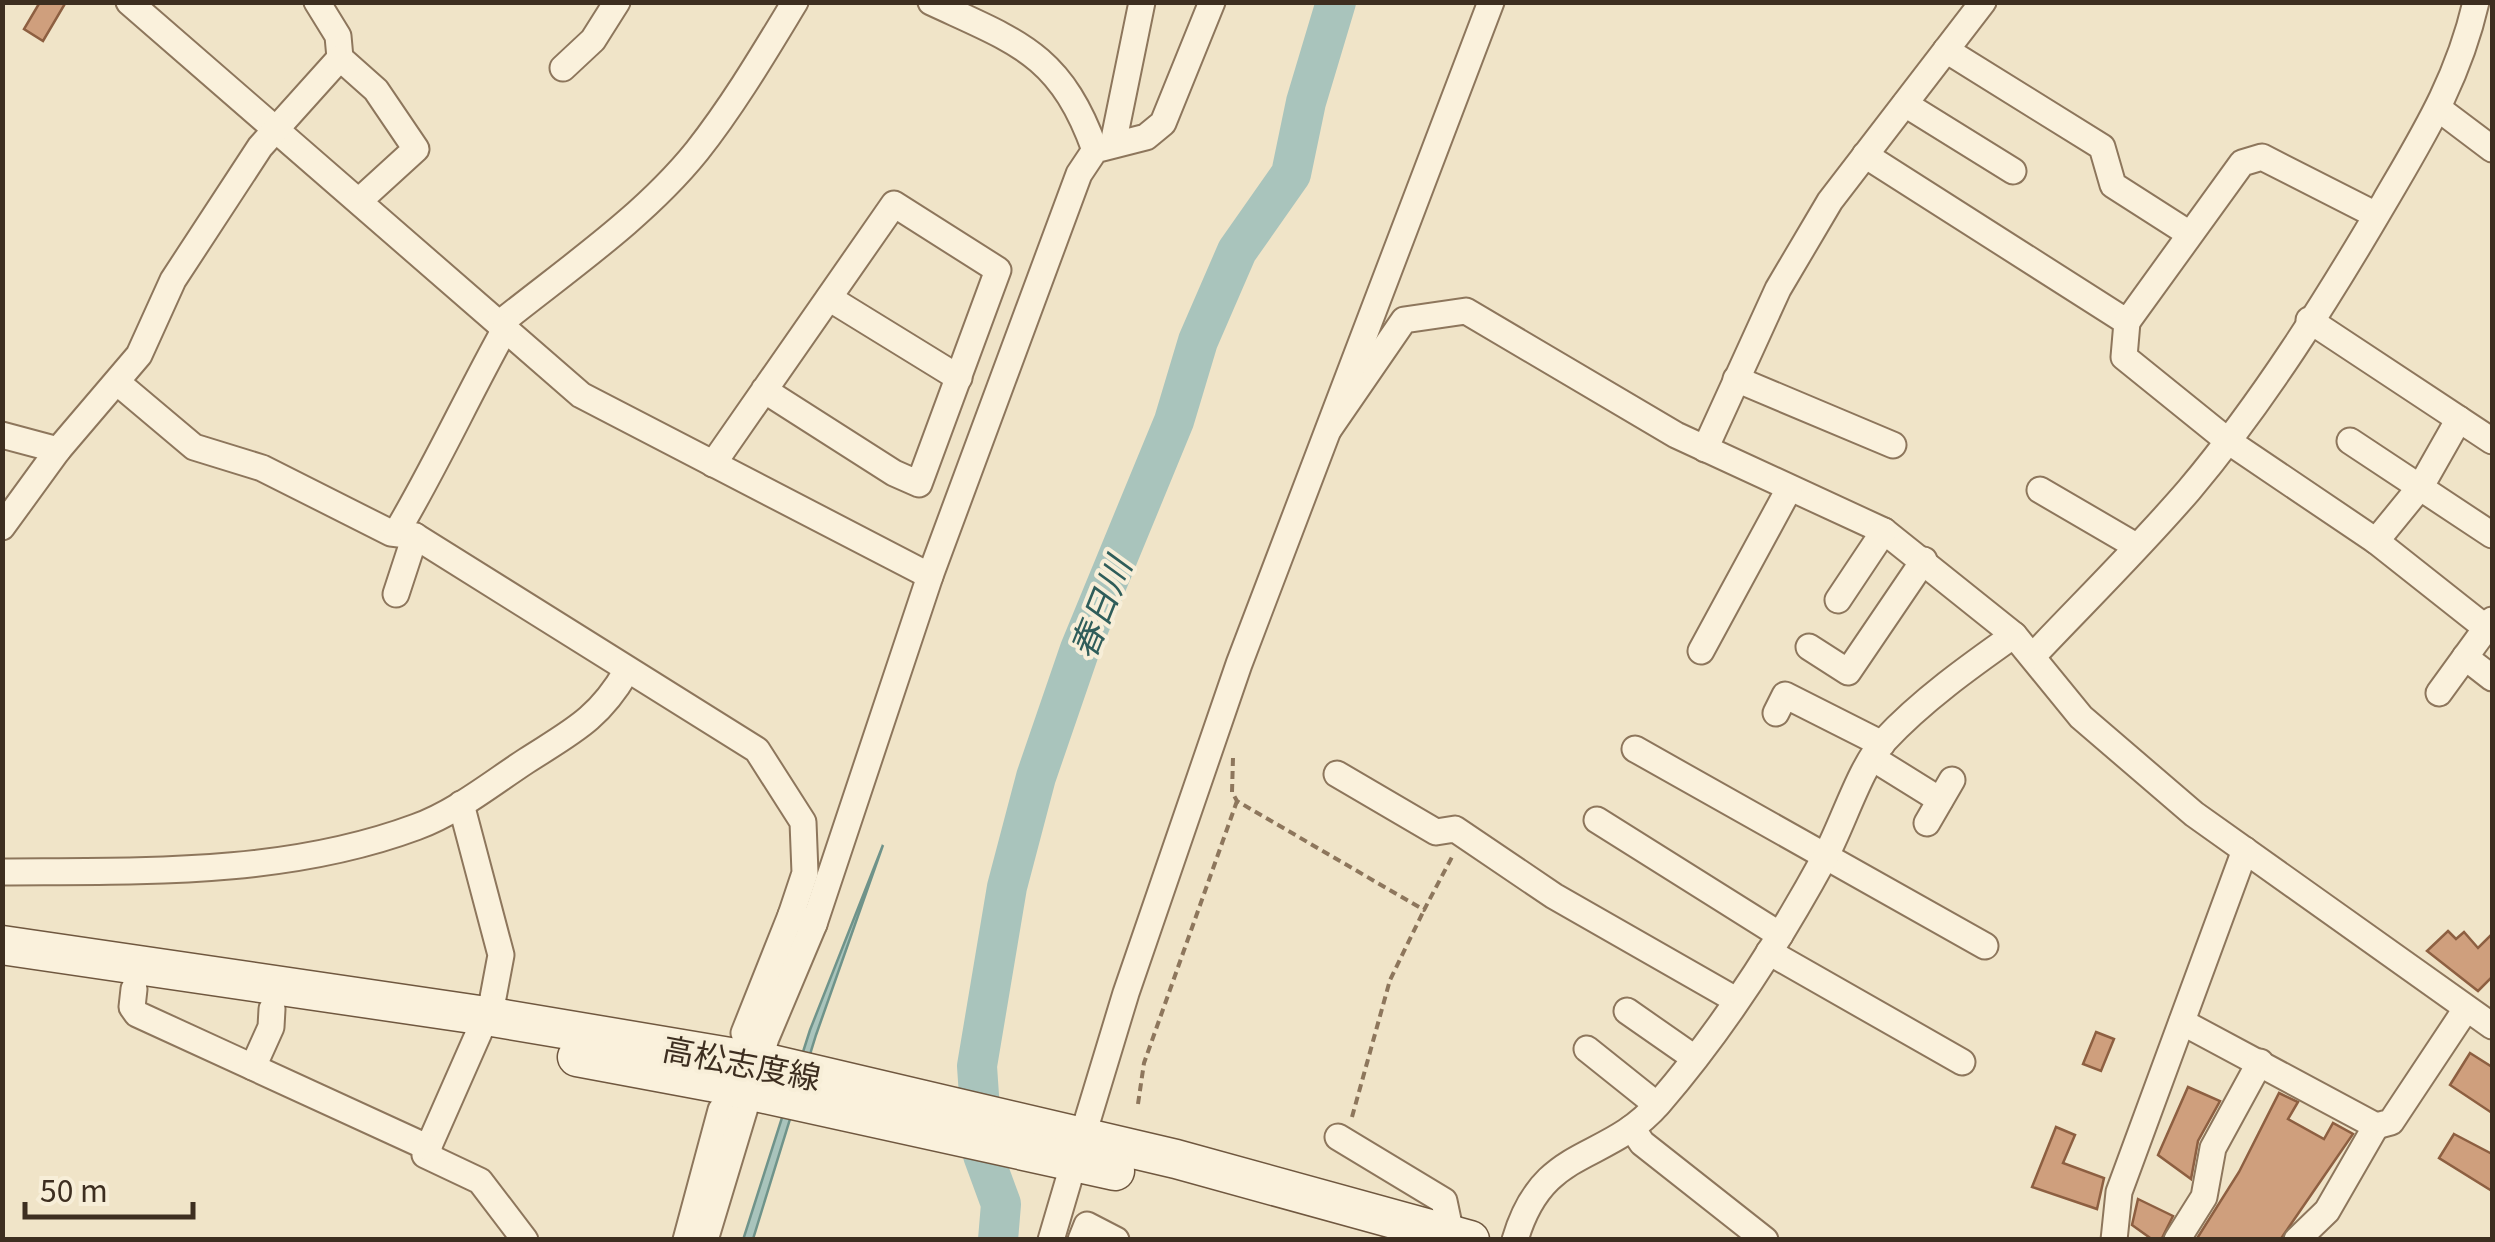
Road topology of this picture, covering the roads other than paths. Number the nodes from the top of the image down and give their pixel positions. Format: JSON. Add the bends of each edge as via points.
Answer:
{"nodes":[{"id":1,"x":129,"y":2,"type":"edge"},
{"id":2,"x":317,"y":2,"type":"edge"},
{"id":3,"x":617,"y":2,"type":"edge"},
{"id":4,"x":795,"y":2,"type":"edge"},
{"id":5,"x":931,"y":2,"type":"edge"},
{"id":6,"x":1142,"y":2,"type":"edge"},
{"id":7,"x":1212,"y":2,"type":"edge"},
{"id":8,"x":1491,"y":2,"type":"edge"},
{"id":9,"x":1982,"y":2,"type":"edge"},
{"id":10,"x":2476,"y":2,"type":"edge"},
{"id":11,"x":1946,"y":50,"type":"junction"},
{"id":12,"x":340,"y":58,"type":"junction"},
{"id":13,"x":562,"y":68,"type":"dead end"},
{"id":14,"x":1905,"y":104,"type":"junction"},
{"id":15,"x":2438,"y":110,"type":"junction"},
{"id":16,"x":278,"y":131,"type":"junction"},
{"id":17,"x":1104,"y":147,"type":"junction"},
{"id":18,"x":2492,"y":148,"type":"edge"},
{"id":19,"x":1865,"y":155,"type":"junction"},
{"id":20,"x":2014,"y":171,"type":"dead end"},
{"id":21,"x":359,"y":201,"type":"junction"},
{"id":22,"x":2376,"y":216,"type":"junction"},
{"id":23,"x":2188,"y":233,"type":"junction"},
{"id":24,"x":828,"y":298,"type":"junction"},
{"id":25,"x":2309,"y":320,"type":"junction"},
{"id":26,"x":2128,"y":322,"type":"junction"},
{"id":27,"x":502,"y":326,"type":"junction"},
{"id":28,"x":959,"y":378,"type":"junction"},
{"id":29,"x":1736,"y":379,"type":"junction"},
{"id":30,"x":118,"y":383,"type":"junction"},
{"id":31,"x":764,"y":390,"type":"junction"},
{"id":32,"x":2459,"y":419,"type":"junction"},
{"id":33,"x":1329,"y":429,"type":"junction"},
{"id":34,"x":2,"y":435,"type":"edge"},
{"id":35,"x":2228,"y":441,"type":"junction"},
{"id":36,"x":2350,"y":441,"type":"dead end"},
{"id":37,"x":2492,"y":441,"type":"edge"},
{"id":38,"x":1893,"y":445,"type":"dead end"},
{"id":39,"x":1705,"y":449,"type":"junction"},
{"id":40,"x":58,"y":450,"type":"junction"},
{"id":41,"x":713,"y":464,"type":"junction"},
{"id":42,"x":2420,"y":486,"type":"junction"},
{"id":43,"x":1789,"y":489,"type":"junction"},
{"id":44,"x":2040,"y":490,"type":"dead end"},
{"id":45,"x":2,"y":527,"type":"edge"},
{"id":46,"x":1884,"y":531,"type":"junction"},
{"id":47,"x":406,"y":535,"type":"junction"},
{"id":48,"x":2492,"y":535,"type":"edge"},
{"id":49,"x":2376,"y":541,"type":"junction"},
{"id":50,"x":2136,"y":546,"type":"junction"},
{"id":51,"x":1924,"y":560,"type":"junction"},
{"id":52,"x":930,"y":576,"type":"junction"},
{"id":53,"x":396,"y":594,"type":"dead end"},
{"id":54,"x":1838,"y":600,"type":"dead end"},
{"id":55,"x":2489,"y":624,"type":"edge"},
{"id":56,"x":2014,"y":635,"type":"junction"},
{"id":57,"x":1809,"y":647,"type":"dead end"},
{"id":58,"x":1701,"y":651,"type":"dead end"},
{"id":59,"x":2033,"y":656,"type":"junction"},
{"id":60,"x":2465,"y":657,"type":"junction"},
{"id":61,"x":626,"y":672,"type":"junction"},
{"id":62,"x":2492,"y":678,"type":"edge"},
{"id":63,"x":2439,"y":693,"type":"dead end"},
{"id":64,"x":1776,"y":712,"type":"dead end"},
{"id":65,"x":1635,"y":750,"type":"dead end"},
{"id":66,"x":1878,"y":751,"type":"junction"},
{"id":67,"x":1337,"y":774,"type":"dead end"},
{"id":68,"x":460,"y":804,"type":"junction"},
{"id":69,"x":1597,"y":820,"type":"dead end"},
{"id":70,"x":1927,"y":823,"type":"dead end"},
{"id":71,"x":2244,"y":850,"type":"junction"},
{"id":72,"x":1825,"y":856,"type":"junction"},
{"id":73,"x":2,"y":872,"type":"edge"},
{"id":74,"x":802,"y":919,"type":"junction"},
{"id":75,"x":1775,"y":943,"type":"junction"},
{"id":76,"x":2,"y":945,"type":"edge"},
{"id":77,"x":1986,"y":946,"type":"dead end"},
{"id":78,"x":2,"y":970,"type":"edge"},
{"id":79,"x":134,"y":989,"type":"junction"},
{"id":80,"x":1736,"y":1000,"type":"junction"},
{"id":81,"x":272,"y":1009,"type":"junction"},
{"id":82,"x":1627,"y":1010,"type":"dead end"},
{"id":83,"x":2466,"y":1010,"type":"junction"},
{"id":84,"x":2182,"y":1022,"type":"junction"},
{"id":85,"x":2492,"y":1026,"type":"edge"},
{"id":86,"x":480,"y":1027,"type":"junction"},
{"id":87,"x":1586,"y":1049,"type":"dead end"},
{"id":88,"x":1693,"y":1057,"type":"junction"},
{"id":89,"x":1962,"y":1062,"type":"dead end"},
{"id":90,"x":2260,"y":1062,"type":"junction"},
{"id":91,"x":253,"y":1067,"type":"junction"},
{"id":92,"x":751,"y":1076,"type":"junction"},
{"id":93,"x":1657,"y":1105,"type":"junction"},
{"id":94,"x":2376,"y":1126,"type":"junction"},
{"id":95,"x":1632,"y":1128,"type":"junction"},
{"id":96,"x":1342,"y":1138,"type":"road end"},
{"id":97,"x":429,"y":1148,"type":"junction"},
{"id":98,"x":1071,"y":1149,"type":"junction"},
{"id":99,"x":1460,"y":1237,"type":"edge"},
{"id":100,"x":2121,"y":1237,"type":"edge"},
{"id":101,"x":525,"y":1240,"type":"edge"},
{"id":102,"x":686,"y":1240,"type":"edge"},
{"id":103,"x":705,"y":1240,"type":"edge"},
{"id":104,"x":1051,"y":1240,"type":"edge"},
{"id":105,"x":1080,"y":1240,"type":"edge"},
{"id":106,"x":1116,"y":1240,"type":"edge"},
{"id":107,"x":1379,"y":1240,"type":"edge"},
{"id":108,"x":1515,"y":1240,"type":"edge"},
{"id":109,"x":1766,"y":1240,"type":"edge"},
{"id":110,"x":2176,"y":1240,"type":"edge"},
{"id":111,"x":2297,"y":1240,"type":"edge"}],
"edges":[{"from":1,"to":16,"type":"street"},
{"from":2,"to":12,"type":"street","via":[[338,36]]},
{"from":3,"to":13,"type":"street","via":[[594,40]]},
{"from":4,"to":27,"type":"street","via":[[695,153]]},
{"from":5,"to":17,"type":"street","via":[[1027,46],[1067,90]]},
{"from":6,"to":17,"type":"street"},
{"from":7,"to":17,"type":"street","via":[[1164,123],[1146,137]]},
{"from":8,"to":33,"type":"street"},
{"from":9,"to":11,"type":"street"},
{"from":10,"to":15,"type":"street","via":[[2463,56]]},
{"from":11,"to":14,"type":"street"},
{"from":11,"to":23,"type":"street","via":[[2102,147],[2113,185]]},
{"from":12,"to":16,"type":"street"},
{"from":12,"to":21,"type":"street","via":[[376,90],[416,149]]},
{"from":14,"to":19,"type":"street"},
{"from":14,"to":20,"type":"street"},
{"from":15,"to":18,"type":"street"},
{"from":15,"to":22,"type":"street"},
{"from":16,"to":21,"type":"street"},
{"from":16,"to":30,"type":"street","via":[[260,147],[174,280]]},
{"from":17,"to":52,"type":"street","via":[[1079,174]]},
{"from":19,"to":26,"type":"street"},
{"from":19,"to":29,"type":"street","via":[[1778,289]]},
{"from":21,"to":27,"type":"street"},
{"from":22,"to":23,"type":"street","via":[[2262,156],[2242,163]]},
{"from":22,"to":25,"type":"street"},
{"from":23,"to":26,"type":"street"},
{"from":24,"to":28,"type":"street"},
{"from":24,"to":28,"type":"street","via":[[894,204],[998,270]]},
{"from":24,"to":31,"type":"street"},
{"from":25,"to":32,"type":"street"},
{"from":25,"to":35,"type":"street"},
{"from":26,"to":35,"type":"street","via":[[2124,358]]},
{"from":27,"to":41,"type":"street","via":[[581,395]]},
{"from":27,"to":47,"type":"street"},
{"from":28,"to":31,"type":"street","via":[[920,484]]},
{"from":29,"to":38,"type":"street"},
{"from":29,"to":39,"type":"street"},
{"from":30,"to":40,"type":"street"},
{"from":30,"to":47,"type":"street","via":[[194,447],[262,468]]},
{"from":31,"to":41,"type":"street"},
{"from":32,"to":37,"type":"street"},
{"from":32,"to":42,"type":"street"},
{"from":33,"to":39,"type":"street","via":[[1404,320],[1466,311]]},
{"from":33,"to":98,"type":"street","via":[[1182,824]]},
{"from":34,"to":40,"type":"street"},
{"from":35,"to":49,"type":"street"},
{"from":35,"to":50,"type":"street"},
{"from":36,"to":42,"type":"street"},
{"from":39,"to":43,"type":"street"},
{"from":40,"to":45,"type":"street"},
{"from":41,"to":52,"type":"street"},
{"from":42,"to":48,"type":"street"},
{"from":42,"to":49,"type":"street"},
{"from":43,"to":46,"type":"street"},
{"from":43,"to":58,"type":"street","via":[[1748,586]]},
{"from":44,"to":50,"type":"street"},
{"from":46,"to":51,"type":"street"},
{"from":46,"to":54,"type":"street"},
{"from":47,"to":53,"type":"street"},
{"from":47,"to":61,"type":"street"},
{"from":49,"to":55,"type":"street"},
{"from":50,"to":59,"type":"street"},
{"from":51,"to":56,"type":"street"},
{"from":51,"to":57,"type":"street","via":[[1848,672]]},
{"from":52,"to":74,"type":"street"},
{"from":55,"to":60,"type":"street"},
{"from":56,"to":59,"type":"street"},
{"from":56,"to":66,"type":"street","via":[[1969,666]]},
{"from":59,"to":71,"type":"street","via":[[2081,717]]},
{"from":60,"to":62,"type":"street"},
{"from":60,"to":63,"type":"street"},
{"from":61,"to":68,"type":"street","via":[[585,725]]},
{"from":61,"to":74,"type":"street","via":[[758,750],[803,822]]},
{"from":64,"to":66,"type":"street","via":[[1786,695]]},
{"from":65,"to":72,"type":"street"},
{"from":66,"to":70,"type":"street","via":[[1946,790]]},
{"from":66,"to":72,"type":"street"},
{"from":67,"to":80,"type":"street","via":[[1436,832],[1455,829],[1554,896]]},
{"from":68,"to":73,"type":"street","via":[[416,827],[280,860],[192,871]]},
{"from":68,"to":86,"type":"street","via":[[500,955]]},
{"from":69,"to":75,"type":"street"},
{"from":71,"to":83,"type":"street"},
{"from":71,"to":84,"type":"street"},
{"from":72,"to":75,"type":"street"},
{"from":72,"to":77,"type":"street"},
{"from":74,"to":92,"type":"street"},
{"from":75,"to":80,"type":"street"},
{"from":75,"to":89,"type":"street"},
{"from":76,"to":86,"type":"main road","name":"高松志度線"},
{"from":78,"to":79,"type":"main road","name":"高松志度線"},
{"from":79,"to":81,"type":"main road","name":"高松志度線"},
{"from":79,"to":91,"type":"street","via":[[138,1014]]},
{"from":80,"to":88,"type":"street"},
{"from":81,"to":86,"type":"main road","name":"高松志度線"},
{"from":81,"to":91,"type":"street"},
{"from":82,"to":88,"type":"street"},
{"from":83,"to":85,"type":"street"},
{"from":83,"to":94,"type":"street","via":[[2391,1122]]},
{"from":84,"to":90,"type":"street"},
{"from":84,"to":100,"type":"street","via":[[2119,1192]]},
{"from":86,"to":92,"type":"main road","name":"高松志度線"},
{"from":86,"to":97,"type":"street"},
{"from":87,"to":93,"type":"street"},
{"from":88,"to":93,"type":"street"},
{"from":90,"to":94,"type":"street"},
{"from":90,"to":110,"type":"street","via":[[2213,1148],[2204,1197]]},
{"from":91,"to":97,"type":"street"},
{"from":92,"to":98,"type":"main road","name":"高松志度線"},
{"from":92,"to":102,"type":"street"},
{"from":92,"to":103,"type":"street"},
{"from":93,"to":95,"type":"street"},
{"from":94,"to":111,"type":"street","via":[[2327,1212]]},
{"from":95,"to":108,"type":"street","via":[[1546,1178],[1524,1208]]},
{"from":95,"to":109,"type":"street","via":[[1642,1143]]},
{"from":96,"to":99,"type":"street","via":[[1444,1201]]},
{"from":97,"to":101,"type":"street","via":[[425,1155],[480,1182]]},
{"from":98,"to":99,"type":"main road","name":"高松志度線"},
{"from":98,"to":104,"type":"street"},
{"from":98,"to":107,"type":"main road","name":"高松志度線"},
{"from":105,"to":106,"type":"street","via":[[1087,1225]]}]}
